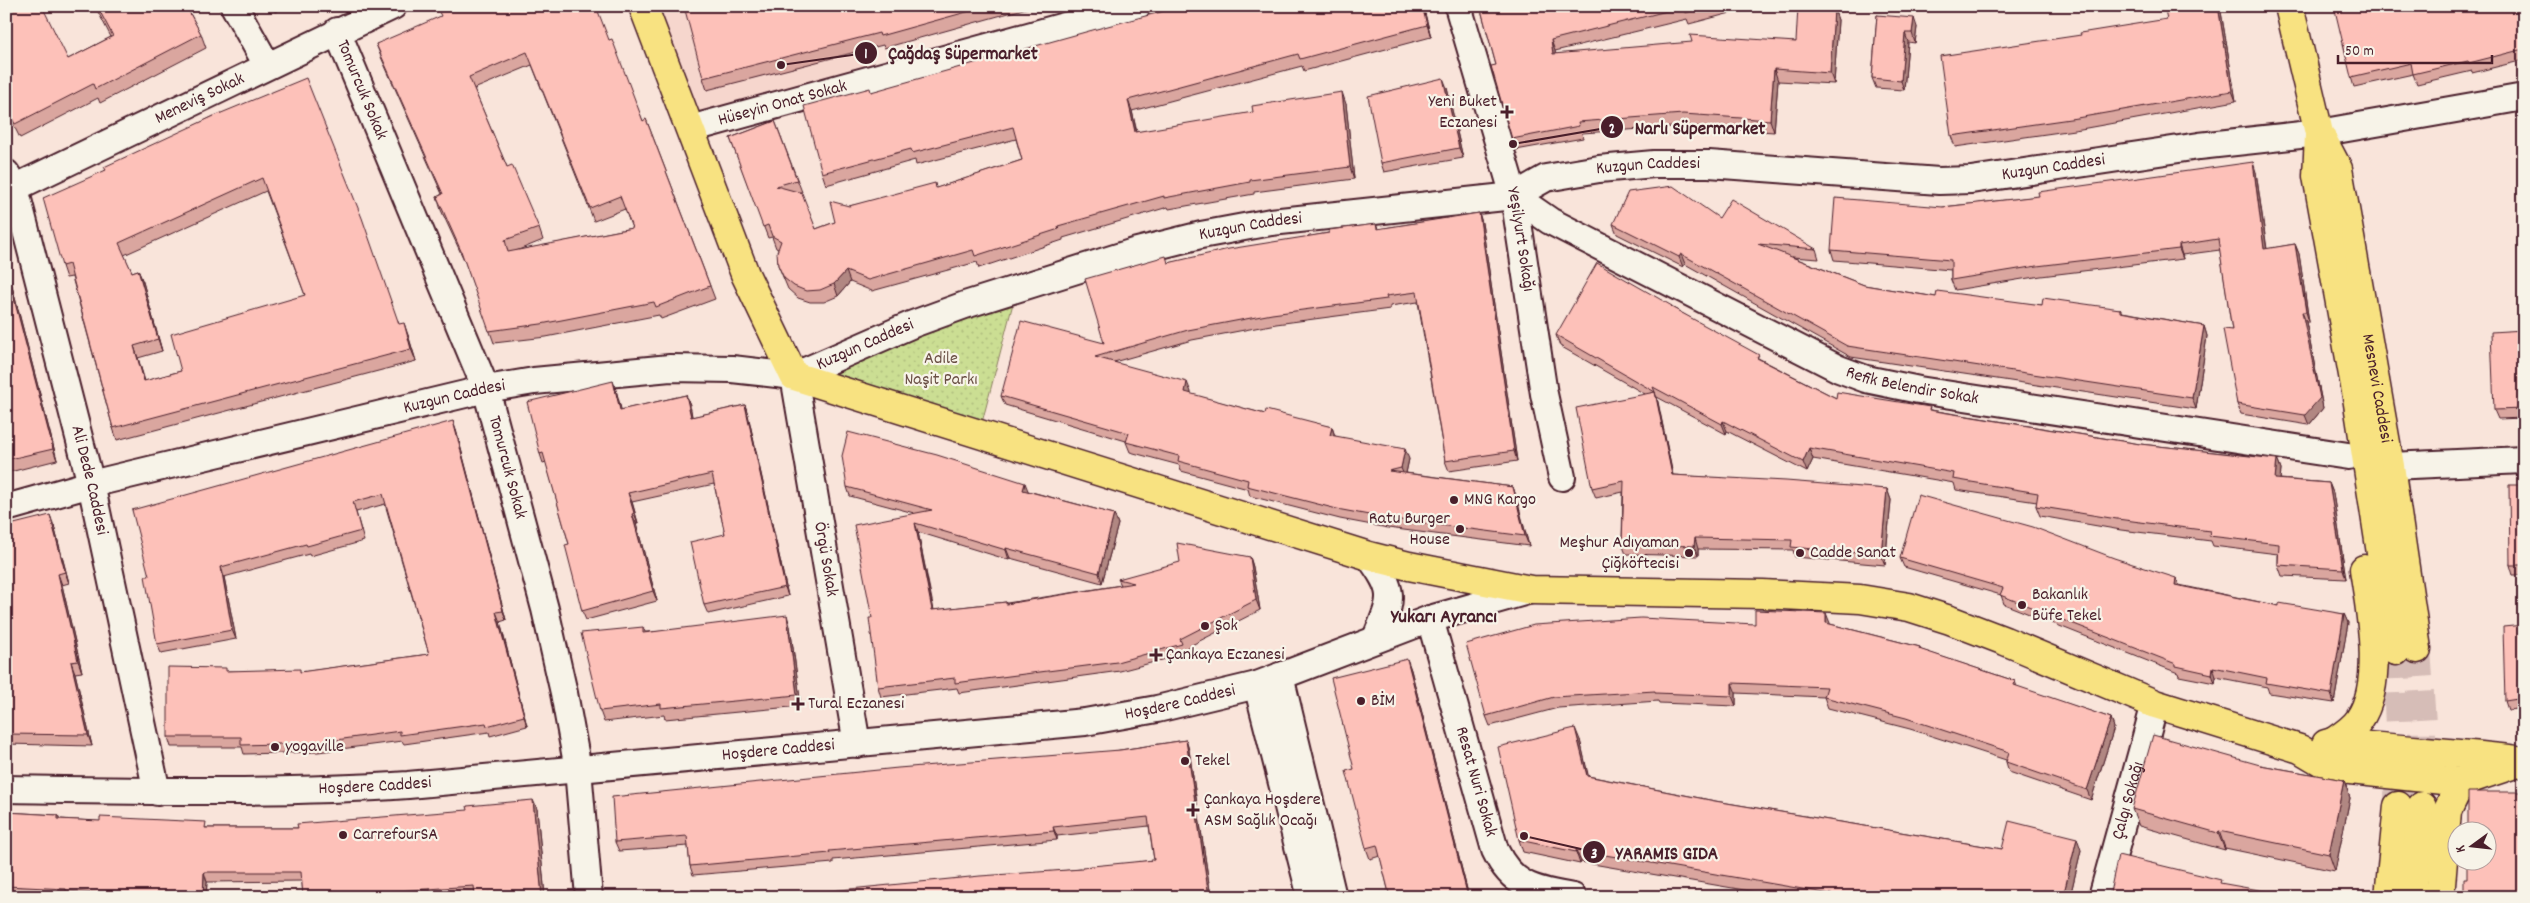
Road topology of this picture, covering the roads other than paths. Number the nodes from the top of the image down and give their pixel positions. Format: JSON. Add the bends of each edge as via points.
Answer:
{"nodes":[{"id":1,"x":234,"y":6,"type":"edge"},
{"id":2,"x":393,"y":6,"type":"edge"},
{"id":3,"x":643,"y":6,"type":"edge"},
{"id":4,"x":1137,"y":6,"type":"edge"},
{"id":5,"x":1458,"y":6,"type":"edge"},
{"id":6,"x":2289,"y":6,"type":"edge"},
{"id":7,"x":337,"y":31,"type":"junction"},
{"id":8,"x":267,"y":65,"type":"junction"},
{"id":9,"x":2524,"y":98,"type":"edge"},
{"id":10,"x":690,"y":129,"type":"junction"},
{"id":11,"x":2319,"y":133,"type":"junction"},
{"id":12,"x":9,"y":184,"type":"edge"},
{"id":13,"x":1514,"y":196,"type":"junction"},
{"id":14,"x":794,"y":376,"type":"junction"},
{"id":15,"x":486,"y":390,"type":"junction"},
{"id":16,"x":2357,"y":397,"type":"junction"},
{"id":17,"x":2348,"y":456,"type":"junction"},
{"id":18,"x":2524,"y":460,"type":"edge"},
{"id":19,"x":2400,"y":466,"type":"junction"},
{"id":20,"x":1562,"y":477,"type":"dead end"},
{"id":21,"x":92,"y":484,"type":"junction"},
{"id":22,"x":6,"y":508,"type":"edge"},
{"id":23,"x":1369,"y":556,"type":"junction"},
{"id":24,"x":1531,"y":590,"type":"junction"},
{"id":25,"x":1430,"y":619,"type":"junction"},
{"id":26,"x":1376,"y":638,"type":"junction"},
{"id":27,"x":1269,"y":681,"type":"junction"},
{"id":28,"x":2155,"y":704,"type":"junction"},
{"id":29,"x":2334,"y":742,"type":"junction"},
{"id":30,"x":857,"y":744,"type":"junction"},
{"id":31,"x":2300,"y":750,"type":"junction"},
{"id":32,"x":2524,"y":761,"type":"edge"},
{"id":33,"x":578,"y":769,"type":"junction"},
{"id":34,"x":2461,"y":782,"type":"junction"},
{"id":35,"x":6,"y":789,"type":"edge"},
{"id":36,"x":157,"y":792,"type":"junction"},
{"id":37,"x":2422,"y":808,"type":"junction"},
{"id":38,"x":589,"y":897,"type":"edge"},
{"id":39,"x":1310,"y":897,"type":"edge"},
{"id":40,"x":1333,"y":897,"type":"edge"},
{"id":41,"x":1574,"y":897,"type":"edge"},
{"id":42,"x":2102,"y":897,"type":"edge"},
{"id":43,"x":2389,"y":897,"type":"edge"},
{"id":44,"x":2412,"y":897,"type":"edge"},
{"id":45,"x":2440,"y":897,"type":"edge"}],
"edges":[{"from":1,"to":8,"type":"street"},
{"from":2,"to":7,"type":"street","name":"Meneviş Sokak"},
{"from":3,"to":10,"type":"main road"},
{"from":4,"to":10,"type":"street","name":"Hüseyin Onat Sokak"},
{"from":5,"to":13,"type":"street","name":"Yeşilyurt Sokağı"},
{"from":6,"to":11,"type":"main road","name":"Mesnevi Caddesi"},
{"from":7,"to":8,"type":"street","name":"Meneviş Sokak"},
{"from":7,"to":15,"type":"street","name":"Tomurcuk Sokak"},
{"from":8,"to":12,"type":"street","name":"Meneviş Sokak"},
{"from":9,"to":11,"type":"street","name":"Kuzgun Caddesi"},
{"from":10,"to":14,"type":"main road","via":[[744,274]]},
{"from":11,"to":13,"type":"street","name":"Kuzgun Caddesi","via":[[2199,146],[1963,180],[1914,180],[1709,164],[1654,164],[1546,178]]},
{"from":11,"to":16,"type":"main road","name":"Mesnevi Caddesi","via":[[2317,176]]},
{"from":11,"to":19,"type":"main road","name":"Mesnevi Caddesi","via":[[2338,169]]},
{"from":12,"to":21,"type":"street","name":"Ali Dede Caddesi"},
{"from":13,"to":14,"type":"street","name":"Kuzgun Caddesi","via":[[1272,222],[1137,251],[948,311]]},
{"from":13,"to":17,"type":"street","name":"Refik Belendir Sokak","via":[[1550,221],[1810,355],[1866,379]]},
{"from":13,"to":20,"type":"street","name":"Yeşilyurt Sokağı","via":[[1544,394]]},
{"from":14,"to":15,"type":"street","name":"Kuzgun Caddesi","via":[[732,369],[670,368],[534,381]]},
{"from":14,"to":23,"type":"main road"},
{"from":14,"to":30,"type":"street","name":"Örgü Sokak"},
{"from":15,"to":21,"type":"street","name":"Kuzgun Caddesi"},
{"from":15,"to":33,"type":"street","name":"Tomurcuk Sokak","via":[[545,609]]},
{"from":16,"to":17,"type":"main road"},
{"from":16,"to":19,"type":"main road","name":"Mesnevi Caddesi","via":[[2406,650]]},
{"from":17,"to":29,"type":"main road","via":[[2369,600],[2373,676],[2360,719]]},
{"from":18,"to":19,"type":"street"},
{"from":21,"to":22,"type":"street","name":"Kuzgun Caddesi"},
{"from":21,"to":36,"type":"street","name":"Ali Dede Caddesi"},
{"from":23,"to":24,"type":"main road"},
{"from":23,"to":26,"type":"street","via":[[1383,575],[1390,594],[1389,607]]},
{"from":24,"to":25,"type":"street","name":"Hoşdere Caddesi"},
{"from":24,"to":28,"type":"main road","via":[[1763,594],[1860,599],[1909,607],[2005,641]]},
{"from":25,"to":26,"type":"street","name":"Hoşdere Caddesi"},
{"from":25,"to":41,"type":"street","name":"Resat Nuri Sokak","via":[[1503,866],[1532,889]]},
{"from":26,"to":27,"type":"street","name":"Hoşdere Caddesi"},
{"from":27,"to":30,"type":"street","name":"Hoşdere Caddesi","via":[[1157,709],[1085,722]]},
{"from":27,"to":39,"type":"street"},
{"from":27,"to":40,"type":"street"},
{"from":28,"to":31,"type":"main road"},
{"from":28,"to":42,"type":"street","name":"Çalgı Sokağı"},
{"from":29,"to":31,"type":"main road"},
{"from":29,"to":32,"type":"main road"},
{"from":30,"to":33,"type":"street","name":"Hoşdere Caddesi"},
{"from":31,"to":34,"type":"main road","via":[[2332,768]]},
{"from":32,"to":34,"type":"main road"},
{"from":33,"to":36,"type":"street","name":"Hoşdere Caddesi","via":[[321,791]]},
{"from":33,"to":38,"type":"street","name":"Tomurcuk Sokak"},
{"from":34,"to":37,"type":"main road"},
{"from":35,"to":36,"type":"street","name":"Hoşdere Caddesi"},
{"from":37,"to":43,"type":"main road"},
{"from":37,"to":44,"type":"main road"},
{"from":37,"to":45,"type":"main road"}]}
